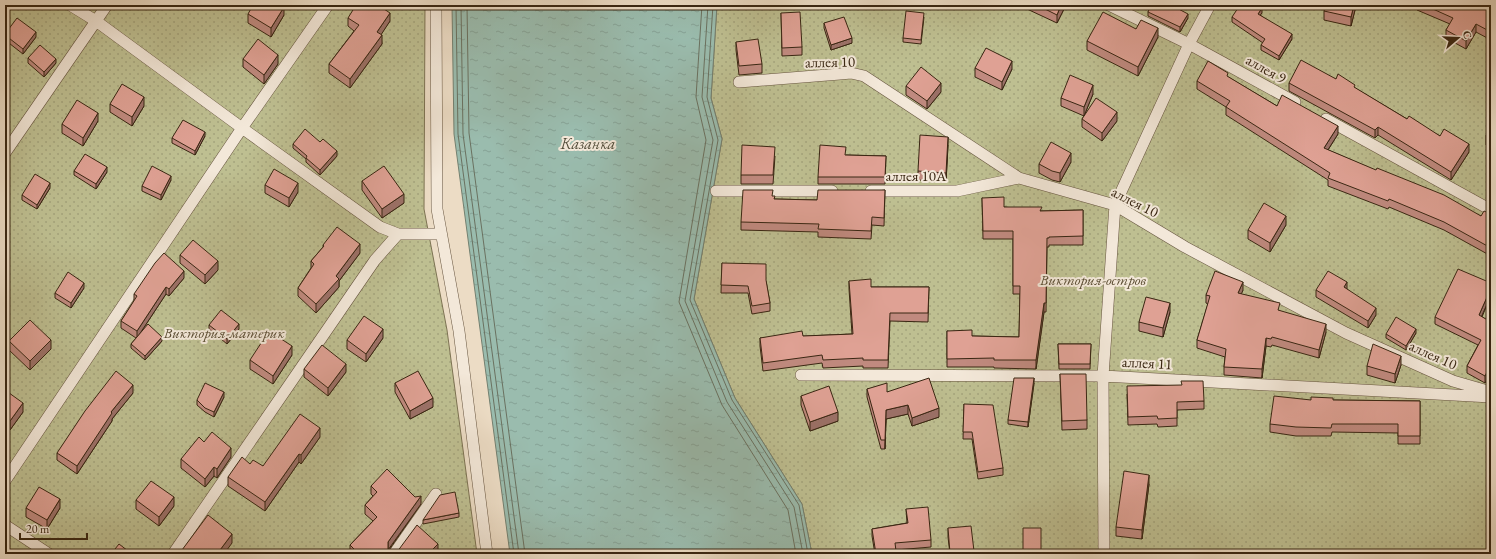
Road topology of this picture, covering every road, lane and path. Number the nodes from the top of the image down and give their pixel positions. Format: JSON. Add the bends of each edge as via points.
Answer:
{"nodes":[{"id":1,"x":70,"y":5,"type":"edge"},
{"id":2,"x":107,"y":5,"type":"edge"},
{"id":3,"x":328,"y":5,"type":"edge"},
{"id":4,"x":436,"y":5,"type":"edge"},
{"id":5,"x":1109,"y":5,"type":"edge"},
{"id":6,"x":1210,"y":5,"type":"edge"},
{"id":7,"x":96,"y":21,"type":"junction"},
{"id":8,"x":1189,"y":44,"type":"junction"},
{"id":9,"x":738,"y":82,"type":"dead end"},
{"id":10,"x":1306,"y":108,"type":"edge"},
{"id":11,"x":1320,"y":116,"type":"edge"},
{"id":12,"x":242,"y":128,"type":"junction"},
{"id":13,"x":5,"y":153,"type":"edge"},
{"id":14,"x":1019,"y":178,"type":"junction"},
{"id":15,"x":840,"y":191,"type":"edge"},
{"id":16,"x":863,"y":191,"type":"edge"},
{"id":17,"x":716,"y":192,"type":"dead end"},
{"id":18,"x":1115,"y":205,"type":"junction"},
{"id":19,"x":1491,"y":210,"type":"edge"},
{"id":20,"x":398,"y":234,"type":"junction"},
{"id":21,"x":441,"y":234,"type":"junction"},
{"id":22,"x":801,"y":375,"type":"dead end"},
{"id":23,"x":1104,"y":376,"type":"junction"},
{"id":24,"x":1491,"y":392,"type":"edge"},
{"id":25,"x":1491,"y":397,"type":"edge"},
{"id":26,"x":5,"y":481,"type":"edge"},
{"id":27,"x":436,"y":494,"type":"dead end"},
{"id":28,"x":5,"y":525,"type":"edge"},
{"id":29,"x":49,"y":554,"type":"edge"},
{"id":30,"x":173,"y":554,"type":"edge"},
{"id":31,"x":394,"y":554,"type":"edge"},
{"id":32,"x":487,"y":554,"type":"edge"},
{"id":33,"x":1104,"y":554,"type":"edge"}],
"edges":[{"from":1,"to":7,"type":"lane"},
{"from":2,"to":7,"type":"lane"},
{"from":3,"to":12,"type":"lane"},
{"from":4,"to":21,"type":"lane","via":[[437,209]]},
{"from":5,"to":8,"type":"lane","name":"аллея 9"},
{"from":6,"to":8,"type":"lane"},
{"from":7,"to":12,"type":"lane"},
{"from":7,"to":13,"type":"lane"},
{"from":8,"to":10,"type":"lane","name":"аллея 9"},
{"from":8,"to":18,"type":"lane"},
{"from":9,"to":14,"type":"lane","name":"аллея 10","via":[[851,73],[864,76]]},
{"from":11,"to":19,"type":"lane"},
{"from":12,"to":20,"type":"lane","via":[[380,227]]},
{"from":12,"to":26,"type":"lane"},
{"from":14,"to":16,"type":"lane","name":"аллея 10А","via":[[957,191]]},
{"from":14,"to":18,"type":"lane","name":"аллея 10"},
{"from":15,"to":17,"type":"lane"},
{"from":18,"to":23,"type":"lane"},
{"from":18,"to":24,"type":"lane","name":"аллея 10","via":[[1185,247],[1346,333],[1453,380]]},
{"from":20,"to":21,"type":"lane"},
{"from":20,"to":30,"type":"lane","via":[[375,260]]},
{"from":21,"to":32,"type":"lane","via":[[459,331]]},
{"from":22,"to":23,"type":"lane","name":"аллея 11"},
{"from":23,"to":25,"type":"lane","name":"аллея 11"},
{"from":23,"to":33,"type":"lane"},
{"from":27,"to":31,"type":"lane"},
{"from":28,"to":29,"type":"lane"}]}
